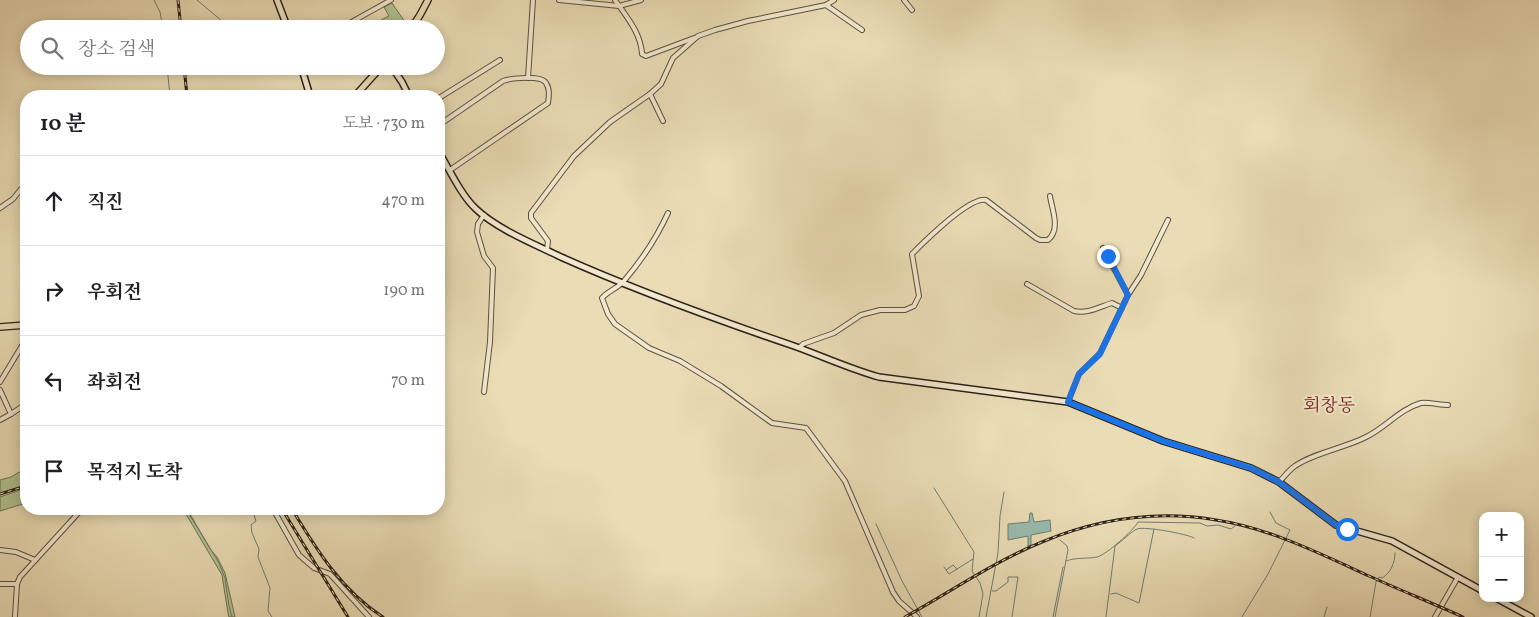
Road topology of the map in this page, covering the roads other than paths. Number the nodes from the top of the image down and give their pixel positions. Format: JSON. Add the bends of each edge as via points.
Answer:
{"nodes":[{"id":1,"x":277,"y":0,"type":"edge"},
{"id":2,"x":391,"y":0,"type":"edge"},
{"id":3,"x":428,"y":0,"type":"edge"},
{"id":4,"x":532,"y":0,"type":"edge"},
{"id":5,"x":559,"y":0,"type":"edge"},
{"id":6,"x":615,"y":0,"type":"edge"},
{"id":7,"x":641,"y":0,"type":"edge"},
{"id":8,"x":834,"y":0,"type":"edge"},
{"id":9,"x":904,"y":0,"type":"edge"},
{"id":10,"x":826,"y":5,"type":"junction"},
{"id":11,"x":619,"y":6,"type":"junction"},
{"id":12,"x":912,"y":10,"type":"dead end"},
{"id":13,"x":285,"y":20,"type":"edge"},
{"id":14,"x":355,"y":20,"type":"edge"},
{"id":15,"x":417,"y":20,"type":"edge"},
{"id":16,"x":862,"y":30,"type":"dead end"},
{"id":17,"x":698,"y":36,"type":"junction"},
{"id":18,"x":500,"y":60,"type":"dead end"},
{"id":19,"x":304,"y":75,"type":"edge"},
{"id":20,"x":374,"y":75,"type":"edge"},
{"id":21,"x":396,"y":75,"type":"edge"},
{"id":22,"x":528,"y":78,"type":"junction"},
{"id":23,"x":308,"y":90,"type":"edge"},
{"id":24,"x":360,"y":90,"type":"edge"},
{"id":25,"x":405,"y":90,"type":"edge"},
{"id":26,"x":445,"y":94,"type":"edge"},
{"id":27,"x":650,"y":94,"type":"junction"},
{"id":28,"x":445,"y":121,"type":"edge"},
{"id":29,"x":663,"y":121,"type":"dead end"},
{"id":30,"x":445,"y":162,"type":"edge"},
{"id":31,"x":450,"y":170,"type":"junction"},
{"id":32,"x":20,"y":190,"type":"edge"},
{"id":33,"x":1050,"y":196,"type":"dead end"},
{"id":34,"x":0,"y":208,"type":"edge"},
{"id":35,"x":668,"y":213,"type":"dead end"},
{"id":36,"x":484,"y":215,"type":"junction"},
{"id":37,"x":1168,"y":220,"type":"dead end"},
{"id":38,"x":1103,"y":248,"type":"dead end"},
{"id":39,"x":547,"y":250,"type":"junction"},
{"id":40,"x":622,"y":283,"type":"junction"},
{"id":41,"x":1027,"y":284,"type":"dead end"},
{"id":42,"x":1128,"y":295,"type":"junction"},
{"id":43,"x":1122,"y":308,"type":"junction"},
{"id":44,"x":20,"y":325,"type":"edge"},
{"id":45,"x":0,"y":327,"type":"edge"},
{"id":46,"x":20,"y":348,"type":"edge"},
{"id":47,"x":799,"y":348,"type":"junction"},
{"id":48,"x":0,"y":382,"type":"edge"},
{"id":49,"x":0,"y":390,"type":"edge"},
{"id":50,"x":484,"y":392,"type":"dead end"},
{"id":51,"x":1068,"y":402,"type":"junction"},
{"id":52,"x":1448,"y":405,"type":"dead end"},
{"id":53,"x":20,"y":408,"type":"edge"},
{"id":54,"x":11,"y":414,"type":"junction"},
{"id":55,"x":0,"y":420,"type":"edge"},
{"id":56,"x":1279,"y":482,"type":"junction"},
{"id":57,"x":76,"y":515,"type":"edge"},
{"id":58,"x":276,"y":515,"type":"edge"},
{"id":59,"x":0,"y":550,"type":"edge"},
{"id":60,"x":35,"y":560,"type":"junction"},
{"id":61,"x":1458,"y":577,"type":"junction"},
{"id":62,"x":0,"y":584,"type":"edge"},
{"id":63,"x":16,"y":584,"type":"junction"},
{"id":64,"x":1479,"y":589,"type":"edge"},
{"id":65,"x":1503,"y":602,"type":"edge"},
{"id":66,"x":15,"y":617,"type":"edge"},
{"id":67,"x":369,"y":617,"type":"edge"},
{"id":68,"x":917,"y":617,"type":"edge"},
{"id":69,"x":1435,"y":617,"type":"edge"},
{"id":70,"x":1530,"y":617,"type":"edge"}],
"edges":[{"from":1,"to":13,"type":"main road"},
{"from":2,"to":14,"type":"street"},
{"from":3,"to":15,"type":"main road"},
{"from":4,"to":22,"type":"street"},
{"from":5,"to":11,"type":"street"},
{"from":6,"to":11,"type":"street"},
{"from":7,"to":11,"type":"street"},
{"from":8,"to":10,"type":"street"},
{"from":9,"to":12,"type":"street"},
{"from":10,"to":16,"type":"street"},
{"from":10,"to":17,"type":"street","via":[[748,21]]},
{"from":11,"to":17,"type":"street","via":[[631,23],[642,54],[646,56]]},
{"from":17,"to":27,"type":"street","via":[[673,58],[661,84]]},
{"from":18,"to":26,"type":"street"},
{"from":19,"to":23,"type":"main road"},
{"from":20,"to":24,"type":"main road"},
{"from":21,"to":25,"type":"main road"},
{"from":22,"to":28,"type":"street","via":[[504,81]]},
{"from":22,"to":31,"type":"street","via":[[543,80],[547,84],[550,92],[548,103]]},
{"from":27,"to":29,"type":"street"},
{"from":27,"to":39,"type":"street","via":[[610,122],[581,149],[530,213],[548,242]]},
{"from":30,"to":31,"type":"main road"},
{"from":31,"to":36,"type":"main road","via":[[469,201]]},
{"from":32,"to":34,"type":"street"},
{"from":33,"to":47,"type":"street","via":[[1055,230],[1048,240],[1036,238],[986,200],[973,202],[912,254],[919,296],[914,306],[861,315],[834,333]]},
{"from":35,"to":40,"type":"street","via":[[659,234]]},
{"from":36,"to":39,"type":"main road"},
{"from":36,"to":50,"type":"street","via":[[477,232],[484,256],[493,268]]},
{"from":37,"to":42,"type":"street"},
{"from":38,"to":42,"type":"street"},
{"from":39,"to":40,"type":"main road"},
{"from":40,"to":47,"type":"main road"},
{"from":40,"to":68,"type":"street","via":[[602,298],[615,324],[649,348],[680,361],[721,386],[772,423],[806,428],[845,481],[893,592]]},
{"from":41,"to":43,"type":"street","via":[[1074,311],[1099,309],[1112,303]]},
{"from":42,"to":43,"type":"street"},
{"from":43,"to":51,"type":"street","via":[[1100,354],[1079,374]]},
{"from":44,"to":45,"type":"main road"},
{"from":46,"to":48,"type":"street"},
{"from":47,"to":51,"type":"main road","via":[[879,377]]},
{"from":49,"to":54,"type":"street"},
{"from":51,"to":56,"type":"main road","via":[[1163,441],[1251,468]]},
{"from":52,"to":56,"type":"street","via":[[1417,405],[1366,438],[1308,458]]},
{"from":53,"to":54,"type":"street"},
{"from":54,"to":55,"type":"street"},
{"from":56,"to":61,"type":"main road","via":[[1336,525],[1392,541]]},
{"from":57,"to":60,"type":"street"},
{"from":58,"to":67,"type":"street","via":[[299,555],[314,568],[330,574]]},
{"from":59,"to":60,"type":"street"},
{"from":60,"to":63,"type":"street"},
{"from":61,"to":64,"type":"main road"},
{"from":61,"to":69,"type":"street"},
{"from":62,"to":63,"type":"street"},
{"from":63,"to":66,"type":"street"},
{"from":65,"to":70,"type":"main road"}]}
